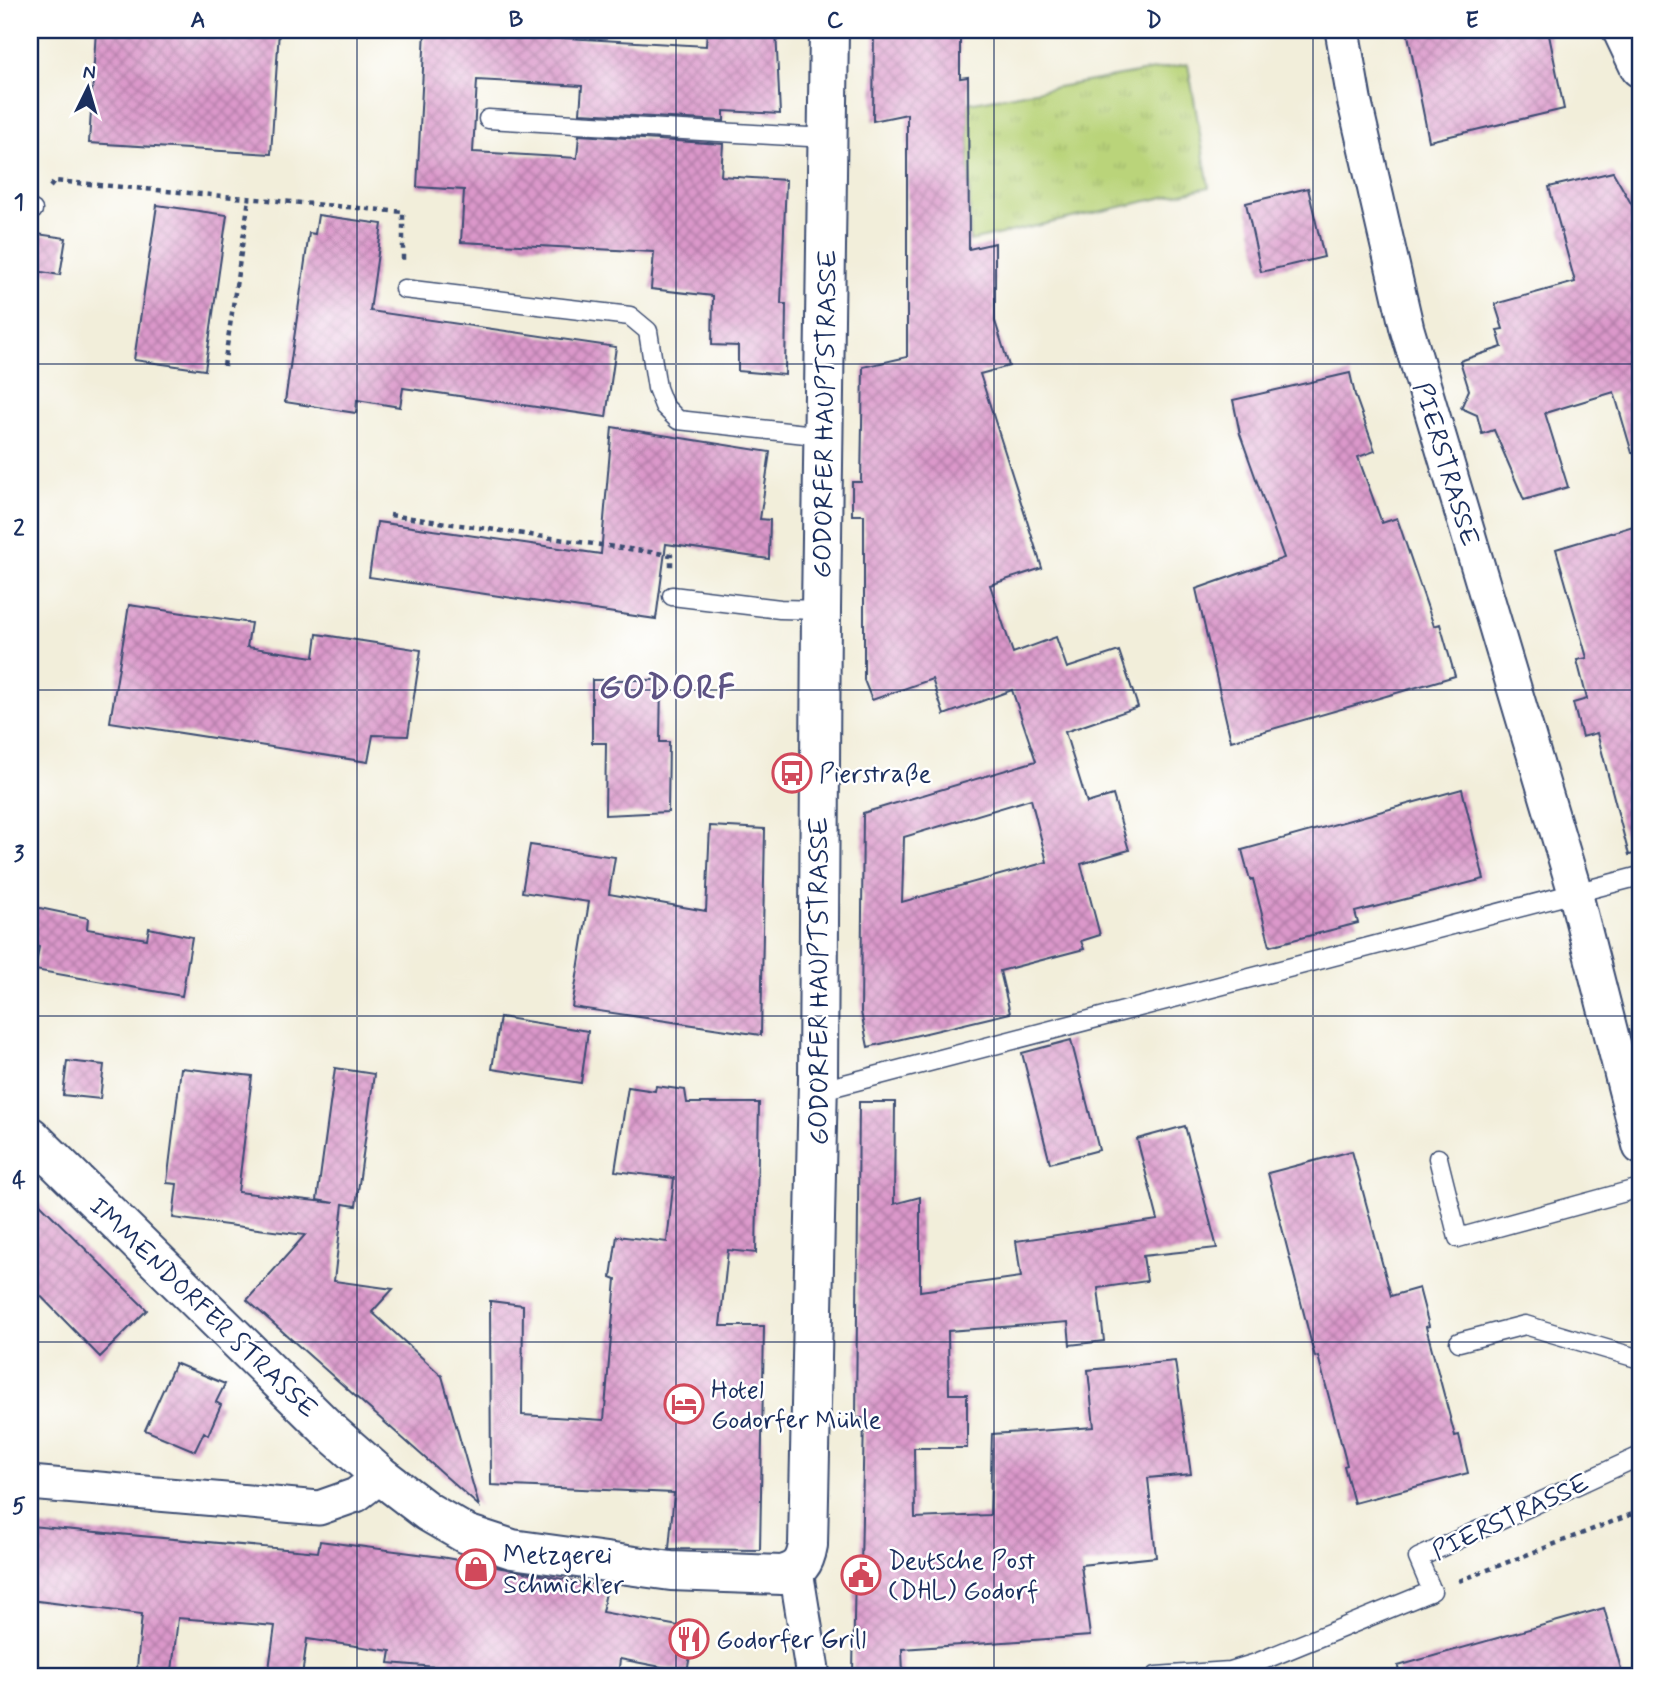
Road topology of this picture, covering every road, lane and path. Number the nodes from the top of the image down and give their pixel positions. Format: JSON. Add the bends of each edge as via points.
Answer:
{"nodes":[{"id":1,"x":829,"y":30,"type":"edge"},
{"id":2,"x":1342,"y":30,"type":"edge"},
{"id":3,"x":1622,"y":30,"type":"edge"},
{"id":4,"x":1640,"y":68,"type":"edge"},
{"id":5,"x":488,"y":119,"type":"dead end"},
{"id":6,"x":827,"y":138,"type":"junction"},
{"id":7,"x":249,"y":199,"type":"junction"},
{"id":8,"x":31,"y":210,"type":"edge"},
{"id":9,"x":404,"y":289,"type":"joint"},
{"id":10,"x":223,"y":366,"type":"dead end"},
{"id":11,"x":824,"y":436,"type":"junction"},
{"id":12,"x":390,"y":515,"type":"dead end"},
{"id":13,"x":672,"y":596,"type":"joint"},
{"id":14,"x":821,"y":610,"type":"junction"},
{"id":15,"x":1640,"y":876,"type":"edge"},
{"id":16,"x":1576,"y":892,"type":"junction"},
{"id":17,"x":818,"y":1091,"type":"junction"},
{"id":18,"x":30,"y":1136,"type":"edge"},
{"id":19,"x":1640,"y":1147,"type":"edge"},
{"id":20,"x":1438,"y":1158,"type":"dead end"},
{"id":21,"x":1640,"y":1188,"type":"edge"},
{"id":22,"x":1459,"y":1342,"type":"dead end"},
{"id":23,"x":1640,"y":1359,"type":"edge"},
{"id":24,"x":1640,"y":1456,"type":"edge"},
{"id":25,"x":381,"y":1476,"type":"junction"},
{"id":26,"x":30,"y":1483,"type":"edge"},
{"id":27,"x":1640,"y":1511,"type":"edge"},
{"id":28,"x":1488,"y":1570,"type":"dead end"},
{"id":29,"x":796,"y":1571,"type":"junction"},
{"id":30,"x":813,"y":1676,"type":"edge"},
{"id":31,"x":1156,"y":1676,"type":"edge"}],
"edges":[{"from":1,"to":6,"type":"street","name":"GODORFER HAUPTSTRASSE"},
{"from":2,"to":16,"type":"street","name":"PIERSTRASSE","via":[[1407,329]]},
{"from":3,"to":4,"type":"street"},
{"from":5,"to":6,"type":"lane"},
{"from":6,"to":11,"type":"street","name":"GODORFER HAUPTSTRASSE"},
{"from":7,"to":8,"type":"path","via":[[55,181]]},
{"from":7,"to":9,"type":"path","via":[[402,212]]},
{"from":7,"to":10,"type":"path"},
{"from":9,"to":11,"type":"lane","via":[[629,316],[648,331],[657,388],[664,406],[678,420]]},
{"from":11,"to":14,"type":"street","name":"GODORFER HAUPTSTRASSE"},
{"from":12,"to":13,"type":"path","via":[[671,555]]},
{"from":13,"to":14,"type":"lane"},
{"from":14,"to":17,"type":"street","name":"GODORFER HAUPTSTRASSE"},
{"from":15,"to":16,"type":"lane"},
{"from":16,"to":17,"type":"lane"},
{"from":16,"to":19,"type":"street","name":"PIERSTRASSE"},
{"from":17,"to":29,"type":"street","name":"GODORFER HAUPTSTRASSE","via":[[808,1545],[805,1560]]},
{"from":18,"to":25,"type":"street","name":"IMMENDORFER STRASSE"},
{"from":20,"to":21,"type":"lane","via":[[1458,1238]]},
{"from":22,"to":23,"type":"lane","via":[[1525,1325]]},
{"from":24,"to":31,"type":"lane","name":"PIERSTRASSE","via":[[1418,1558],[1432,1591],[1230,1671]]},
{"from":25,"to":26,"type":"street","via":[[356,1495],[318,1508]]},
{"from":25,"to":29,"type":"street","name":"IMMENDORFER STRASSE","via":[[466,1534],[512,1549],[671,1571]]},
{"from":27,"to":28,"type":"path"},
{"from":29,"to":30,"type":"street"}]}
